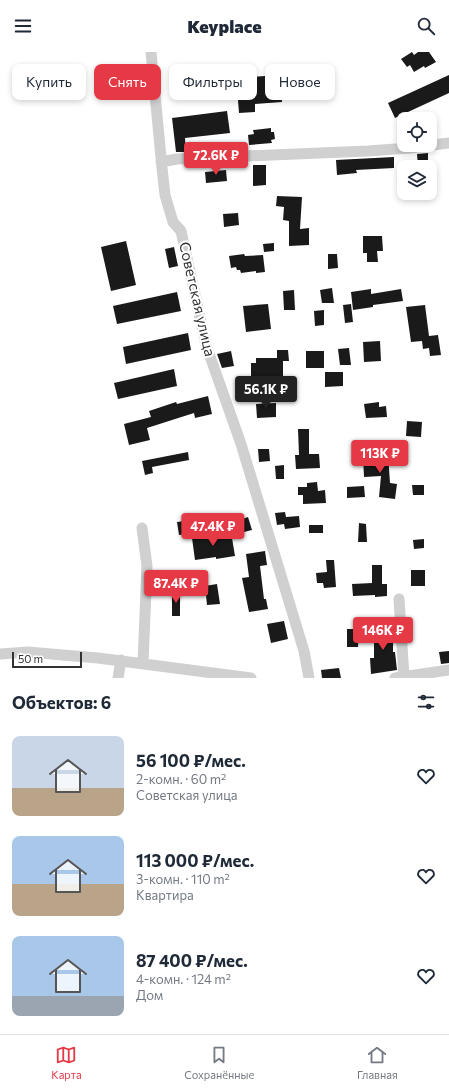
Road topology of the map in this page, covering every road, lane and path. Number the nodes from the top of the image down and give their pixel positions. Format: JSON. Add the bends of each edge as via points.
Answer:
{"nodes":[{"id":1,"x":151,"y":52,"type":"edge"},
{"id":2,"x":449,"y":144,"type":"edge"},
{"id":3,"x":161,"y":162,"type":"junction"},
{"id":4,"x":142,"y":528,"type":"dead end"},
{"id":5,"x":399,"y":599,"type":"dead end"},
{"id":6,"x":0,"y":654,"type":"edge"},
{"id":7,"x":121,"y":660,"type":"junction"},
{"id":8,"x":144,"y":663,"type":"junction"},
{"id":9,"x":449,"y":670,"type":"edge"},
{"id":10,"x":399,"y":677,"type":"edge"},
{"id":11,"x":118,"y":678,"type":"edge"},
{"id":12,"x":251,"y":678,"type":"edge"},
{"id":13,"x":309,"y":678,"type":"edge"}],
"edges":[{"from":1,"to":3,"type":"street","name":"Советская улица"},
{"from":2,"to":3,"type":"street"},
{"from":3,"to":13,"type":"street","name":"Советская улица","via":[[165,195],[173,222],[181,231],[206,345],[244,451],[304,651]]},
{"from":4,"to":8,"type":"street","via":[[147,566]]},
{"from":5,"to":10,"type":"street"},
{"from":6,"to":7,"type":"street","via":[[28,652]]},
{"from":7,"to":8,"type":"street"},
{"from":7,"to":11,"type":"street"},
{"from":8,"to":12,"type":"street"},
{"from":9,"to":10,"type":"street"}]}
